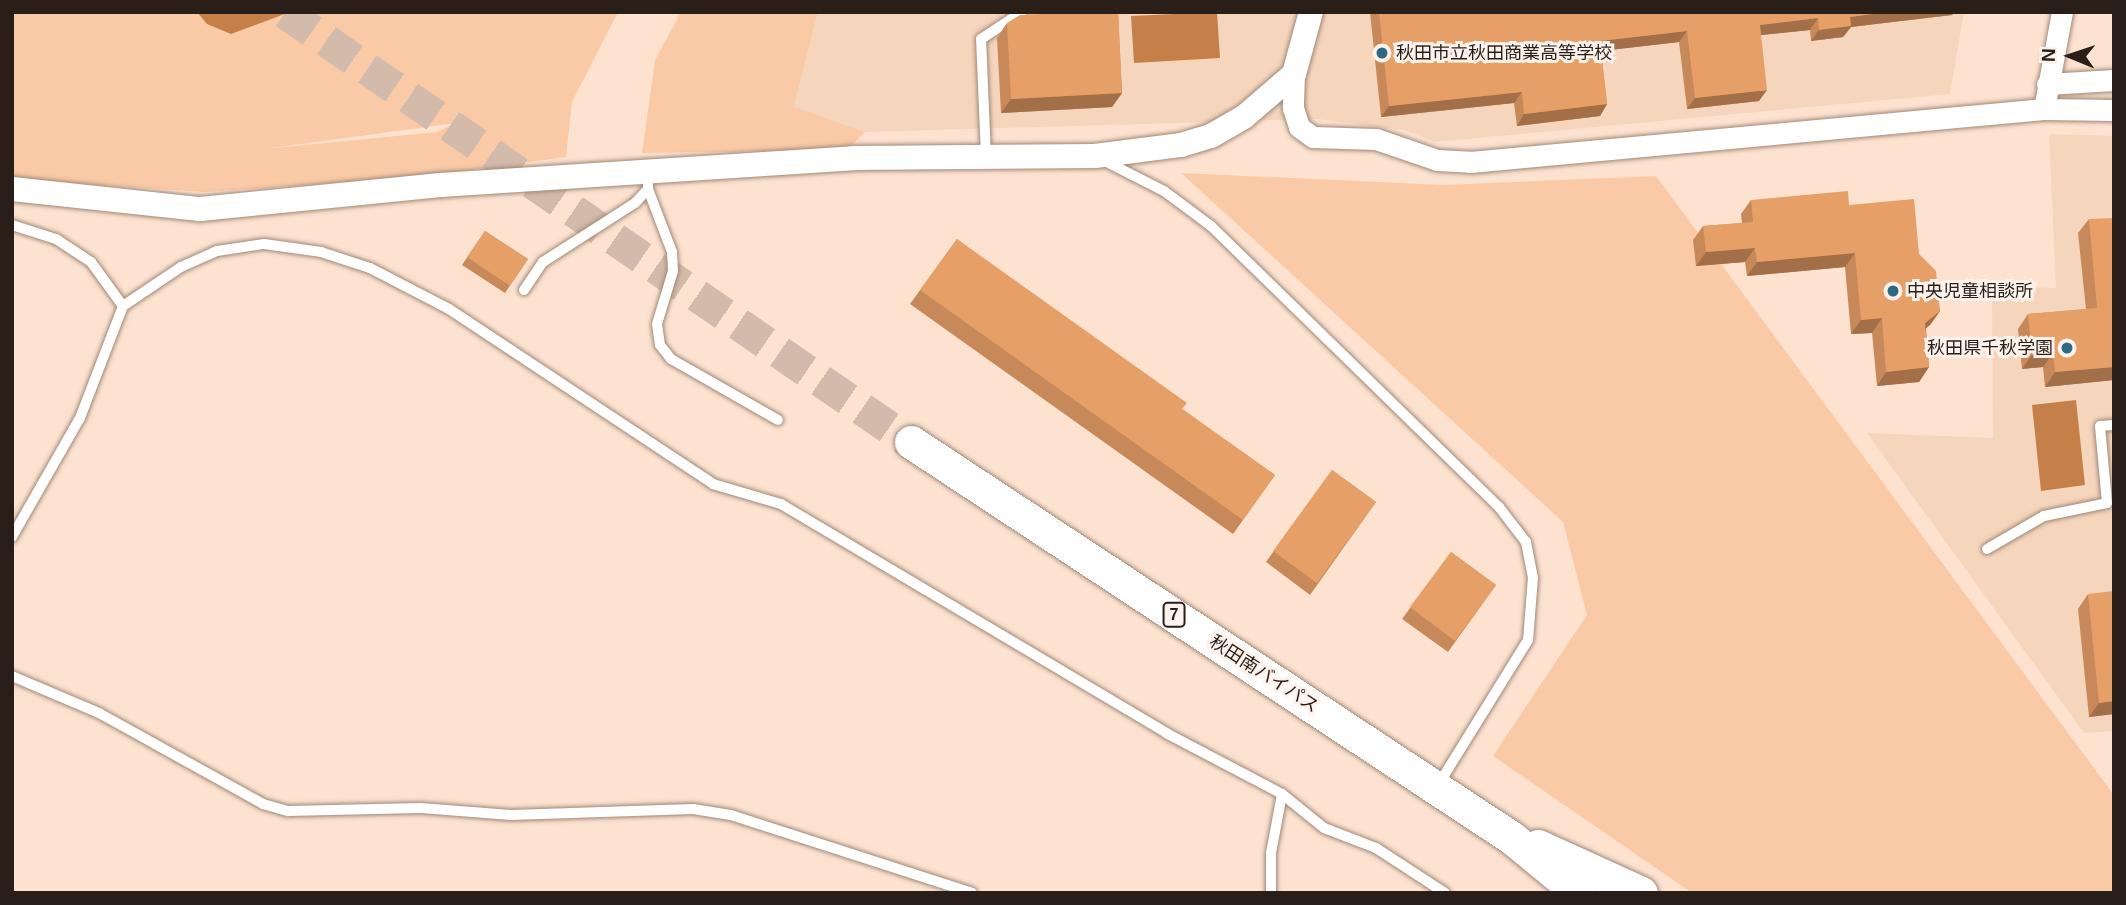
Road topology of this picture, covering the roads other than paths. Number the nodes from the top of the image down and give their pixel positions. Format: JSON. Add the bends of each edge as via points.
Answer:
{"nodes":[{"id":1,"x":1022,"y":12,"type":"edge"},
{"id":2,"x":1311,"y":12,"type":"edge"},
{"id":3,"x":2062,"y":12,"type":"edge"},
{"id":4,"x":1294,"y":74,"type":"junction"},
{"id":5,"x":2114,"y":80,"type":"edge"},
{"id":6,"x":2047,"y":84,"type":"junction"},
{"id":7,"x":2044,"y":109,"type":"junction"},
{"id":8,"x":2114,"y":110,"type":"edge"},
{"id":9,"x":1096,"y":156,"type":"junction"},
{"id":10,"x":986,"y":157,"type":"junction"},
{"id":11,"x":648,"y":182,"type":"junction"},
{"id":12,"x":12,"y":189,"type":"edge"},
{"id":13,"x":12,"y":225,"type":"edge"},
{"id":14,"x":524,"y":290,"type":"dead end"},
{"id":15,"x":123,"y":306,"type":"junction"},
{"id":16,"x":778,"y":420,"type":"dead end"},
{"id":17,"x":2114,"y":425,"type":"edge"},
{"id":18,"x":911,"y":442,"type":"tunnel mouth"},
{"id":19,"x":12,"y":537,"type":"edge"},
{"id":20,"x":1987,"y":549,"type":"dead end"},
{"id":21,"x":12,"y":676,"type":"edge"},
{"id":22,"x":1437,"y":788,"type":"junction"},
{"id":23,"x":1282,"y":794,"type":"junction"},
{"id":24,"x":1512,"y":838,"type":"junction"},
{"id":25,"x":972,"y":893,"type":"edge"},
{"id":26,"x":1270,"y":893,"type":"edge"},
{"id":27,"x":1446,"y":893,"type":"edge"},
{"id":28,"x":1579,"y":893,"type":"edge"},
{"id":29,"x":1641,"y":893,"type":"edge"}],
"edges":[{"from":1,"to":10,"type":"lane","via":[[981,39]]},
{"from":2,"to":4,"type":"street"},
{"from":3,"to":6,"type":"street"},
{"from":4,"to":7,"type":"street","via":[[1293,108],[1299,127],[1313,137],[1376,139],[1437,160],[1470,162]]},
{"from":4,"to":9,"type":"street","via":[[1244,117],[1211,136]]},
{"from":5,"to":6,"type":"street"},
{"from":6,"to":7,"type":"street"},
{"from":7,"to":8,"type":"street"},
{"from":9,"to":10,"type":"street"},
{"from":9,"to":22,"type":"lane","via":[[1164,191],[1211,226],[1499,507],[1526,542],[1533,577],[1528,640]]},
{"from":10,"to":11,"type":"street","via":[[853,158]]},
{"from":11,"to":12,"type":"street","via":[[441,185],[200,209]]},
{"from":11,"to":14,"type":"lane","via":[[635,203],[543,262]]},
{"from":11,"to":16,"type":"lane","via":[[673,262],[657,324],[660,345],[671,359]]},
{"from":13,"to":15,"type":"lane","via":[[55,239],[90,262]]},
{"from":15,"to":19,"type":"lane","via":[[80,418]]},
{"from":15,"to":23,"type":"lane","via":[[181,267],[216,251],[264,244],[321,251],[370,268],[449,309],[713,484],[781,504],[1166,733]]},
{"from":17,"to":20,"type":"lane","via":[[2100,426],[2107,503],[2044,516]]},
{"from":18,"to":22,"type":"highway","name":"秋田南バイパス","number":"7"},
{"from":21,"to":25,"type":"lane","via":[[99,713],[263,804],[288,811],[421,808],[510,815],[693,809],[731,815]]},
{"from":22,"to":24,"type":"highway","name":"秋田南バイパス","number":"7"},
{"from":23,"to":26,"type":"lane","via":[[1271,853]]},
{"from":23,"to":27,"type":"lane","via":[[1324,828],[1377,848]]},
{"from":24,"to":28,"type":"highway","name":"秋田南バイパス","number":"7"},
{"from":24,"to":29,"type":"highway","name":"秋田南バイパス","number":"7","via":[[1554,851]]}]}
